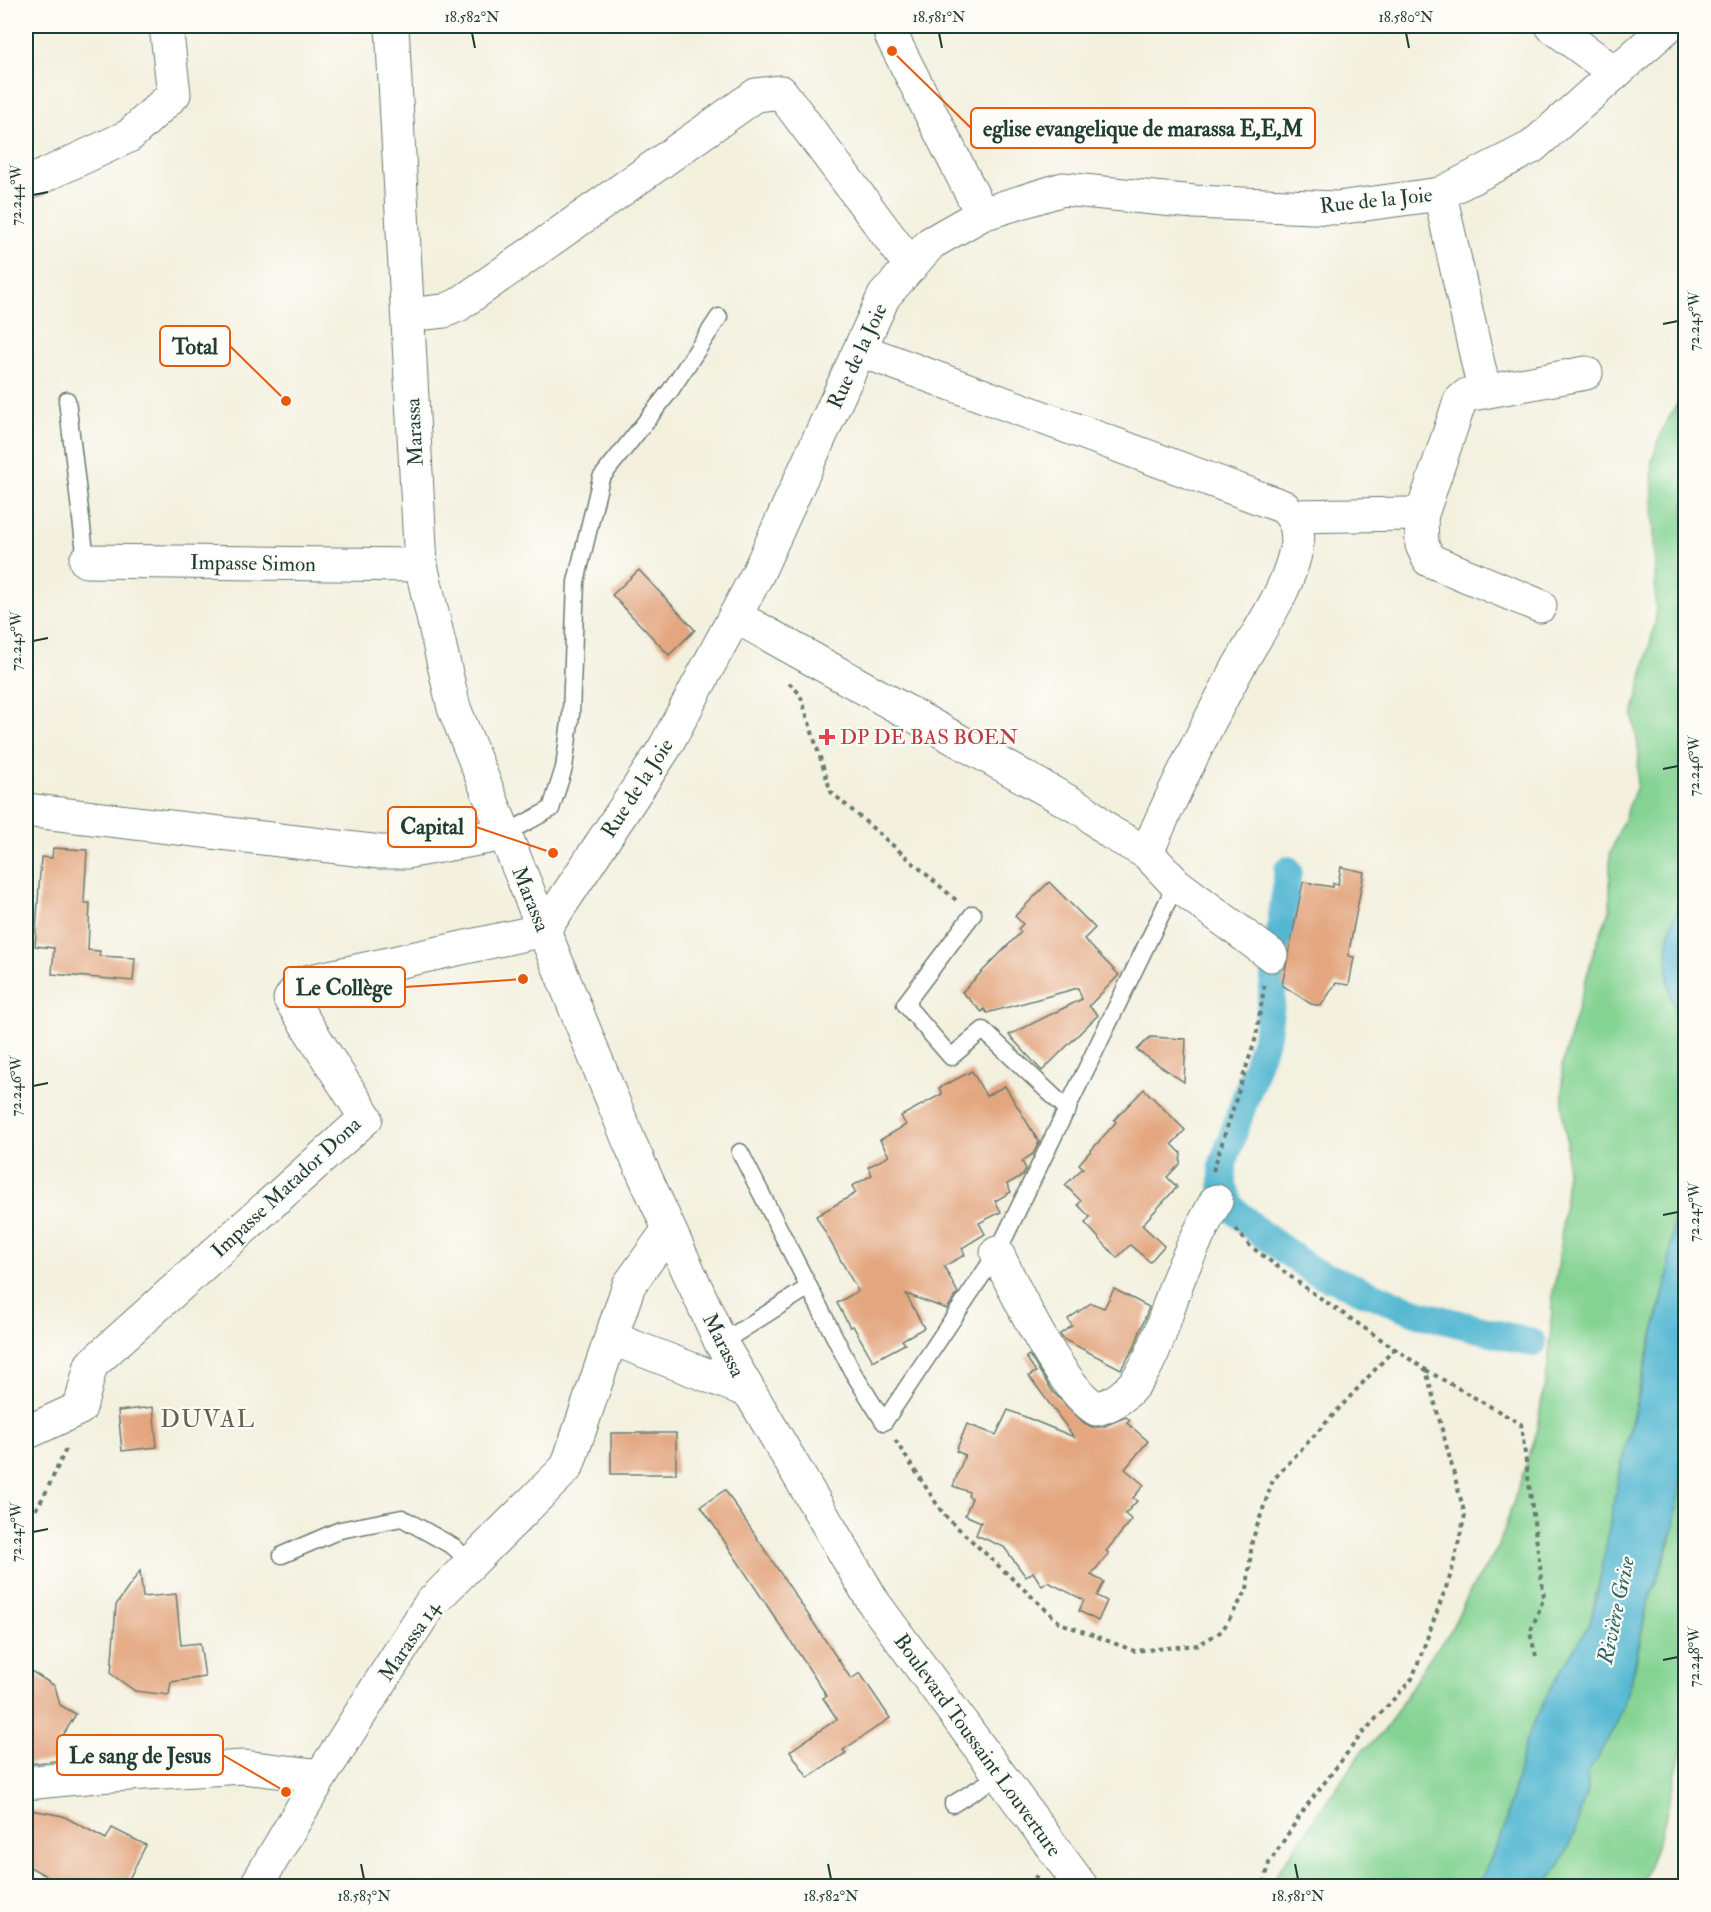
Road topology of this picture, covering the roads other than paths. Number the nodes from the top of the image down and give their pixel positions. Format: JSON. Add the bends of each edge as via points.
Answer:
{"nodes":[{"id":1,"x":166,"y":26,"type":"edge"},
{"id":2,"x":392,"y":26,"type":"edge"},
{"id":3,"x":896,"y":26,"type":"edge"},
{"id":4,"x":1552,"y":26,"type":"edge"},
{"id":5,"x":1657,"y":29,"type":"edge"},
{"id":6,"x":1615,"y":73,"type":"junction"},
{"id":7,"x":26,"y":184,"type":"edge"},
{"id":8,"x":1440,"y":195,"type":"junction"},
{"id":9,"x":982,"y":214,"type":"junction"},
{"id":10,"x":911,"y":266,"type":"junction"},
{"id":11,"x":408,"y":315,"type":"junction"},
{"id":12,"x":719,"y":317,"type":"dead end"},
{"id":13,"x":860,"y":350,"type":"junction"},
{"id":14,"x":1586,"y":373,"type":"dead end"},
{"id":15,"x":1485,"y":390,"type":"junction"},
{"id":16,"x":67,"y":400,"type":"dead end"},
{"id":17,"x":1293,"y":516,"type":"junction"},
{"id":18,"x":1421,"y":517,"type":"junction"},
{"id":19,"x":86,"y":561,"type":"joint"},
{"id":20,"x":421,"y":565,"type":"junction"},
{"id":21,"x":1540,"y":606,"type":"dead end"},
{"id":22,"x":735,"y":616,"type":"junction"},
{"id":23,"x":26,"y":810,"type":"edge"},
{"id":24,"x":505,"y":834,"type":"junction"},
{"id":25,"x":1148,"y":853,"type":"junction"},
{"id":26,"x":1176,"y":884,"type":"junction"},
{"id":27,"x":972,"y":914,"type":"road end"},
{"id":28,"x":544,"y":930,"type":"junction"},
{"id":29,"x":1271,"y":955,"type":"road end"},
{"id":30,"x":1068,"y":1110,"type":"junction"},
{"id":31,"x":740,"y":1152,"type":"dead end"},
{"id":32,"x":1216,"y":1201,"type":"road end"},
{"id":33,"x":668,"y":1231,"type":"junction"},
{"id":34,"x":997,"y":1252,"type":"junction"},
{"id":35,"x":809,"y":1287,"type":"junction"},
{"id":36,"x":611,"y":1338,"type":"junction"},
{"id":37,"x":721,"y":1343,"type":"junction"},
{"id":38,"x":748,"y":1390,"type":"junction"},
{"id":39,"x":26,"y":1432,"type":"edge"},
{"id":40,"x":282,"y":1555,"type":"dead end"},
{"id":41,"x":470,"y":1563,"type":"junction"},
{"id":42,"x":874,"y":1603,"type":"joint"},
{"id":43,"x":321,"y":1776,"type":"junction"},
{"id":44,"x":999,"y":1776,"type":"junction"},
{"id":45,"x":26,"y":1784,"type":"edge"},
{"id":46,"x":953,"y":1804,"type":"dead end"},
{"id":47,"x":1081,"y":1886,"type":"edge"},
{"id":48,"x":256,"y":1887,"type":"edge"}],
"edges":[{"from":1,"to":7,"type":"street","via":[[174,94],[129,136]]},
{"from":2,"to":11,"type":"street","name":"Marassa"},
{"from":3,"to":9,"type":"street","via":[[891,35]]},
{"from":4,"to":6,"type":"street"},
{"from":5,"to":6,"type":"street","name":"Rue de la Joie"},
{"from":6,"to":8,"type":"street","name":"Rue de la Joie","via":[[1532,147]]},
{"from":8,"to":9,"type":"street","name":"Rue de la Joie","via":[[1337,208],[1194,202],[1063,189]]},
{"from":8,"to":15,"type":"street"},
{"from":9,"to":10,"type":"street","name":"Rue de la Joie","via":[[931,243]]},
{"from":10,"to":11,"type":"street","via":[[781,92],[772,92],[756,95],[458,304],[444,311]]},
{"from":10,"to":13,"type":"street","name":"Rue de la Joie","via":[[884,296]]},
{"from":11,"to":20,"type":"street","name":"Marassa"},
{"from":12,"to":24,"type":"lane","via":[[670,391],[601,478],[576,582],[571,714],[564,768],[551,809]]},
{"from":13,"to":17,"type":"street","via":[[1284,507]]},
{"from":13,"to":22,"type":"street","name":"Rue de la Joie"},
{"from":14,"to":15,"type":"street"},
{"from":15,"to":18,"type":"street","via":[[1467,394],[1460,401]]},
{"from":16,"to":19,"type":"lane"},
{"from":17,"to":18,"type":"street"},
{"from":17,"to":25,"type":"street","via":[[1298,529],[1297,545],[1276,604],[1234,675]]},
{"from":18,"to":21,"type":"street","via":[[1422,544],[1429,560]]},
{"from":19,"to":20,"type":"street","name":"Impasse Simon"},
{"from":20,"to":24,"type":"street","name":"Marassa","via":[[454,708]]},
{"from":22,"to":25,"type":"street","via":[[1085,811],[1111,833]]},
{"from":22,"to":28,"type":"street","name":"Rue de la Joie","via":[[664,749]]},
{"from":23,"to":24,"type":"street","via":[[380,852],[406,852]]},
{"from":24,"to":28,"type":"street","name":"Marassa"},
{"from":25,"to":26,"type":"street"},
{"from":26,"to":29,"type":"street"},
{"from":26,"to":30,"type":"lane"},
{"from":27,"to":30,"type":"lane","via":[[905,1004],[951,1056],[983,1030]]},
{"from":28,"to":33,"type":"street","name":"Marassa"},
{"from":28,"to":39,"type":"street","name":"Impasse Matador Dona","via":[[301,983],[290,999],[366,1118],[91,1365],[80,1408]]},
{"from":30,"to":34,"type":"lane"},
{"from":31,"to":35,"type":"lane"},
{"from":32,"to":34,"type":"street","via":[[1190,1250],[1149,1362],[1111,1406],[1096,1409],[1072,1385],[1029,1318]]},
{"from":33,"to":36,"type":"street","name":"Marassa 14","via":[[629,1285]]},
{"from":33,"to":37,"type":"street","name":"Marassa"},
{"from":34,"to":35,"type":"lane","via":[[884,1422],[852,1371]]},
{"from":35,"to":37,"type":"lane"},
{"from":36,"to":38,"type":"street"},
{"from":36,"to":41,"type":"street","name":"Marassa 14","via":[[567,1467]]},
{"from":37,"to":38,"type":"street","name":"Marassa"},
{"from":38,"to":42,"type":"street","name":"Marassa"},
{"from":40,"to":41,"type":"lane","via":[[340,1530],[402,1518],[454,1547]]},
{"from":41,"to":43,"type":"street","name":"Marassa 14","via":[[430,1604]]},
{"from":42,"to":44,"type":"street","name":"Boulevard Toussaint Louverture"},
{"from":43,"to":45,"type":"street","via":[[243,1767]]},
{"from":43,"to":48,"type":"street","name":"Marassa 14"},
{"from":44,"to":46,"type":"lane"},
{"from":44,"to":47,"type":"street","name":"Boulevard Toussaint Louverture"}]}
